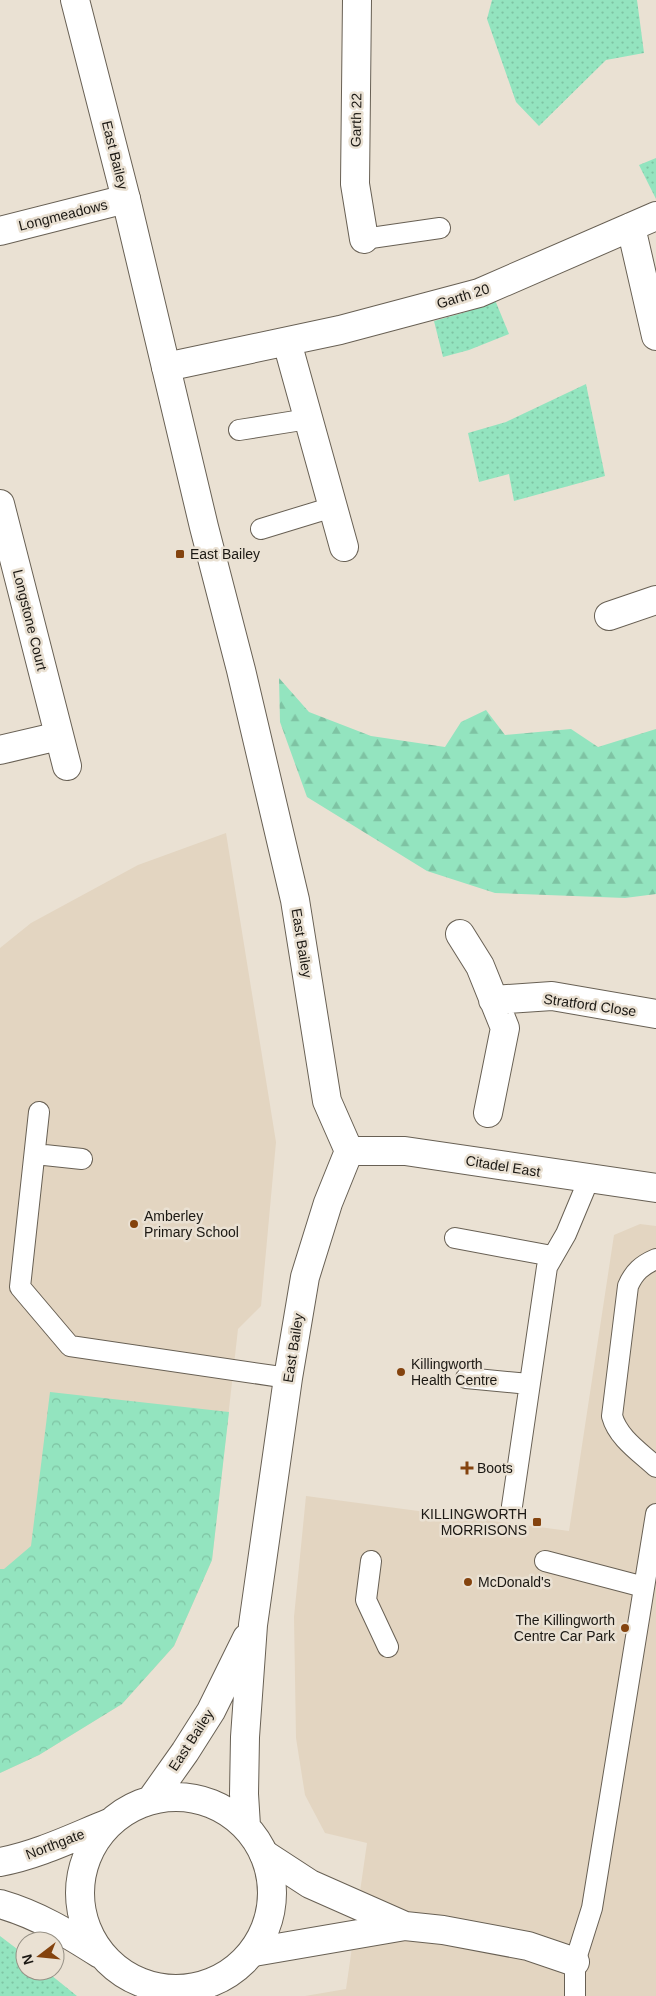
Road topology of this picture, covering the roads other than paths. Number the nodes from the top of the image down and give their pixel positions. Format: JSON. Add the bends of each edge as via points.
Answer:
{"nodes":[{"id":1,"x":75,"y":0,"type":"edge"},
{"id":2,"x":357,"y":0,"type":"edge"},
{"id":3,"x":126,"y":199,"type":"junction"},
{"id":4,"x":656,"y":216,"type":"edge"},
{"id":5,"x":631,"y":227,"type":"junction"},
{"id":6,"x":440,"y":228,"type":"dead end"},
{"id":7,"x":0,"y":231,"type":"edge"},
{"id":8,"x":364,"y":239,"type":"joint"},
{"id":9,"x":656,"y":336,"type":"edge"},
{"id":10,"x":287,"y":342,"type":"junction"},
{"id":11,"x":166,"y":367,"type":"junction"},
{"id":12,"x":308,"y":419,"type":"junction"},
{"id":13,"x":239,"y":430,"type":"dead end"},
{"id":14,"x":0,"y":504,"type":"edge"},
{"id":15,"x":333,"y":507,"type":"junction"},
{"id":16,"x":261,"y":529,"type":"dead end"},
{"id":17,"x":344,"y":547,"type":"dead end"},
{"id":18,"x":656,"y":600,"type":"edge"},
{"id":19,"x":609,"y":616,"type":"dead end"},
{"id":20,"x":59,"y":736,"type":"junction"},
{"id":21,"x":0,"y":750,"type":"edge"},
{"id":22,"x":67,"y":766,"type":"dead end"},
{"id":23,"x":460,"y":934,"type":"dead end"},
{"id":24,"x":494,"y":1000,"type":"junction"},
{"id":25,"x":656,"y":1014,"type":"edge"},
{"id":26,"x":39,"y":1112,"type":"dead end"},
{"id":27,"x":488,"y":1113,"type":"dead end"},
{"id":28,"x":349,"y":1151,"type":"junction"},
{"id":29,"x":35,"y":1154,"type":"junction"},
{"id":30,"x":82,"y":1159,"type":"dead end"},
{"id":31,"x":589,"y":1178,"type":"junction"},
{"id":32,"x":656,"y":1188,"type":"edge"},
{"id":33,"x":455,"y":1238,"type":"dead end"},
{"id":34,"x":552,"y":1256,"type":"junction"},
{"id":35,"x":656,"y":1259,"type":"edge"},
{"id":36,"x":288,"y":1378,"type":"junction"},
{"id":37,"x":466,"y":1378,"type":"dead end"},
{"id":38,"x":529,"y":1384,"type":"junction"},
{"id":39,"x":656,"y":1467,"type":"edge"},
{"id":40,"x":512,"y":1506,"type":"dead end"},
{"id":41,"x":656,"y":1514,"type":"edge"},
{"id":42,"x":371,"y":1560,"type":"dead end"},
{"id":43,"x":545,"y":1561,"type":"dead end"},
{"id":44,"x":644,"y":1587,"type":"junction"},
{"id":45,"x":253,"y":1625,"type":"junction"},
{"id":46,"x":388,"y":1648,"type":"dead end"},
{"id":47,"x":151,"y":1800,"type":"junction"},
{"id":48,"x":109,"y":1823,"type":"junction"},
{"id":49,"x":246,"y":1826,"type":"junction"},
{"id":50,"x":264,"y":1854,"type":"junction"},
{"id":51,"x":0,"y":1862,"type":"edge"},
{"id":52,"x":0,"y":1904,"type":"edge"},
{"id":53,"x":405,"y":1926,"type":"junction"},
{"id":54,"x":254,"y":1952,"type":"junction"},
{"id":55,"x":101,"y":1955,"type":"junction"},
{"id":56,"x":575,"y":1962,"type":"junction"},
{"id":57,"x":233,"y":1971,"type":"junction"},
{"id":58,"x":133,"y":1988,"type":"edge"},
{"id":59,"x":222,"y":1996,"type":"edge"},
{"id":60,"x":575,"y":1996,"type":"edge"}],
"edges":[{"from":1,"to":3,"type":"street","name":"East Bailey"},
{"from":2,"to":8,"type":"street","name":"Garth 22","via":[[354,184]]},
{"from":3,"to":7,"type":"street","name":"Longmeadows"},
{"from":3,"to":11,"type":"street","name":"East Bailey"},
{"from":4,"to":5,"type":"street","name":"Garth 20"},
{"from":5,"to":9,"type":"street"},
{"from":5,"to":10,"type":"street","name":"Garth 20","via":[[479,293]]},
{"from":6,"to":8,"type":"lane"},
{"from":10,"to":11,"type":"street","name":"Garth 20"},
{"from":10,"to":12,"type":"street"},
{"from":11,"to":28,"type":"street","name":"East Bailey","via":[[296,900],[327,1101]]},
{"from":12,"to":13,"type":"lane"},
{"from":12,"to":15,"type":"street"},
{"from":14,"to":20,"type":"street","name":"Longstone Court"},
{"from":15,"to":16,"type":"lane"},
{"from":15,"to":17,"type":"street"},
{"from":18,"to":19,"type":"street"},
{"from":20,"to":21,"type":"street"},
{"from":20,"to":22,"type":"street","name":"Longstone Court"},
{"from":23,"to":24,"type":"street","via":[[480,966]]},
{"from":24,"to":25,"type":"street","name":"Stratford Close","via":[[552,996]]},
{"from":24,"to":27,"type":"street","via":[[505,1028]]},
{"from":26,"to":29,"type":"lane"},
{"from":28,"to":31,"type":"street","name":"Citadel East","via":[[405,1151]]},
{"from":28,"to":36,"type":"street","name":"East Bailey","via":[[328,1203],[305,1277]]},
{"from":29,"to":30,"type":"lane"},
{"from":29,"to":36,"type":"lane","via":[[20,1287],[70,1346]]},
{"from":31,"to":32,"type":"street","name":"Citadel East"},
{"from":31,"to":34,"type":"lane","via":[[566,1234]]},
{"from":33,"to":34,"type":"lane"},
{"from":34,"to":38,"type":"lane","via":[[547,1267]]},
{"from":35,"to":39,"type":"lane","via":[[637,1270],[628,1286],[612,1416],[615,1427]]},
{"from":36,"to":45,"type":"street","name":"East Bailey"},
{"from":37,"to":38,"type":"lane"},
{"from":38,"to":40,"type":"lane"},
{"from":41,"to":44,"type":"lane"},
{"from":42,"to":46,"type":"lane","via":[[366,1600]]},
{"from":43,"to":44,"type":"lane"},
{"from":44,"to":56,"type":"lane","via":[[592,1908]]},
{"from":45,"to":47,"type":"street","name":"East Bailey","via":[[211,1711]]},
{"from":45,"to":49,"type":"street","name":"East Bailey","via":[[245,1737]]},
{"from":47,"to":48,"type":"street","name":"Northgate"},
{"from":47,"to":49,"type":"street","name":"Northgate","via":[[174,1796],[210,1802]]},
{"from":48,"to":51,"type":"street","name":"Northgate"},
{"from":48,"to":55,"type":"street","name":"Northgate","via":[[87,1858],[80,1897],[82,1917]]},
{"from":49,"to":50,"type":"street","name":"Northgate"},
{"from":50,"to":53,"type":"street","via":[[310,1884]]},
{"from":50,"to":54,"type":"street","name":"Northgate","via":[[272,1882],[272,1906]]},
{"from":52,"to":55,"type":"street","name":"Northgate","via":[[53,1925]]},
{"from":53,"to":54,"type":"street"},
{"from":53,"to":56,"type":"street","via":[[528,1946]]},
{"from":54,"to":57,"type":"street","name":"Northgate"},
{"from":55,"to":58,"type":"street","name":"Northgate"},
{"from":56,"to":60,"type":"lane"},
{"from":57,"to":58,"type":"street","name":"Northgate","via":[[218,1980],[185,1990]]},
{"from":57,"to":59,"type":"street"}]}
